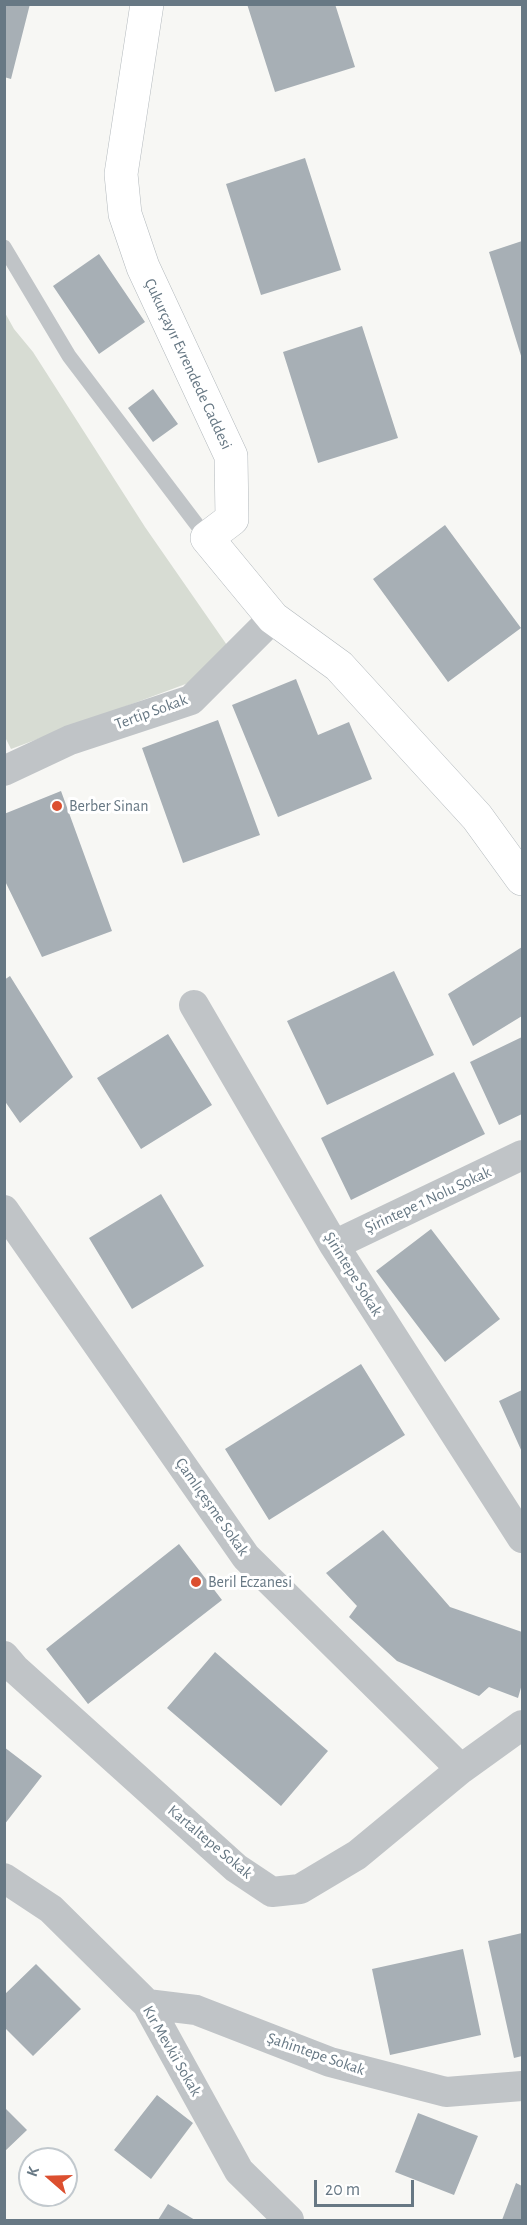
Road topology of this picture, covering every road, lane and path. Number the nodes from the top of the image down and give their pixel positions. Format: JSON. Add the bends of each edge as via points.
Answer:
{"nodes":[{"id":1,"x":147,"y":4,"type":"edge"},
{"id":2,"x":4,"y":247,"type":"edge"},
{"id":3,"x":207,"y":538,"type":"junction"},
{"id":4,"x":273,"y":618,"type":"junction"},
{"id":5,"x":4,"y":771,"type":"edge"},
{"id":6,"x":522,"y":879,"type":"edge"},
{"id":7,"x":194,"y":1005,"type":"dead end"},
{"id":8,"x":522,"y":1155,"type":"edge"},
{"id":9,"x":4,"y":1210,"type":"edge"},
{"id":10,"x":334,"y":1245,"type":"junction"},
{"id":11,"x":522,"y":1538,"type":"edge"},
{"id":12,"x":4,"y":1656,"type":"edge"},
{"id":13,"x":522,"y":1725,"type":"edge"},
{"id":14,"x":461,"y":1769,"type":"junction"},
{"id":15,"x":4,"y":1878,"type":"edge"},
{"id":16,"x":147,"y":2004,"type":"junction"},
{"id":17,"x":522,"y":2086,"type":"edge"},
{"id":18,"x":289,"y":2220,"type":"edge"}],
"edges":[{"from":1,"to":3,"type":"street","name":"Çukurçayır Evrendede Caddesi","via":[[121,174],[125,214],[143,267],[231,456],[232,519]]},
{"from":2,"to":3,"type":"lane","via":[[69,356]]},
{"from":3,"to":4,"type":"street"},
{"from":4,"to":5,"type":"street","name":"Tertip Sokak","via":[[191,699],[70,740]]},
{"from":4,"to":6,"type":"street","via":[[339,666],[477,817]]},
{"from":7,"to":10,"type":"street","name":"Şirintepe Sokak"},
{"from":8,"to":10,"type":"street","name":"Şirintepe 1 Nolu Sokak"},
{"from":9,"to":14,"type":"street","name":"Çamlıçeşme Sokak","via":[[246,1557]]},
{"from":10,"to":11,"type":"street","name":"Şirintepe Sokak"},
{"from":12,"to":14,"type":"street","name":"Kartaltepe Sokak","via":[[236,1868],[272,1892],[300,1889],[357,1855]]},
{"from":13,"to":14,"type":"street","name":"Kartaltepe Sokak"},
{"from":15,"to":16,"type":"street","name":"Kır Mevkii Sokak","via":[[51,1909]]},
{"from":16,"to":17,"type":"street","name":"Şahintepe Sokak","via":[[196,2010],[330,2062],[446,2092]]},
{"from":16,"to":18,"type":"street","name":"Kır Mevkii Sokak","via":[[239,2171]]}]}
